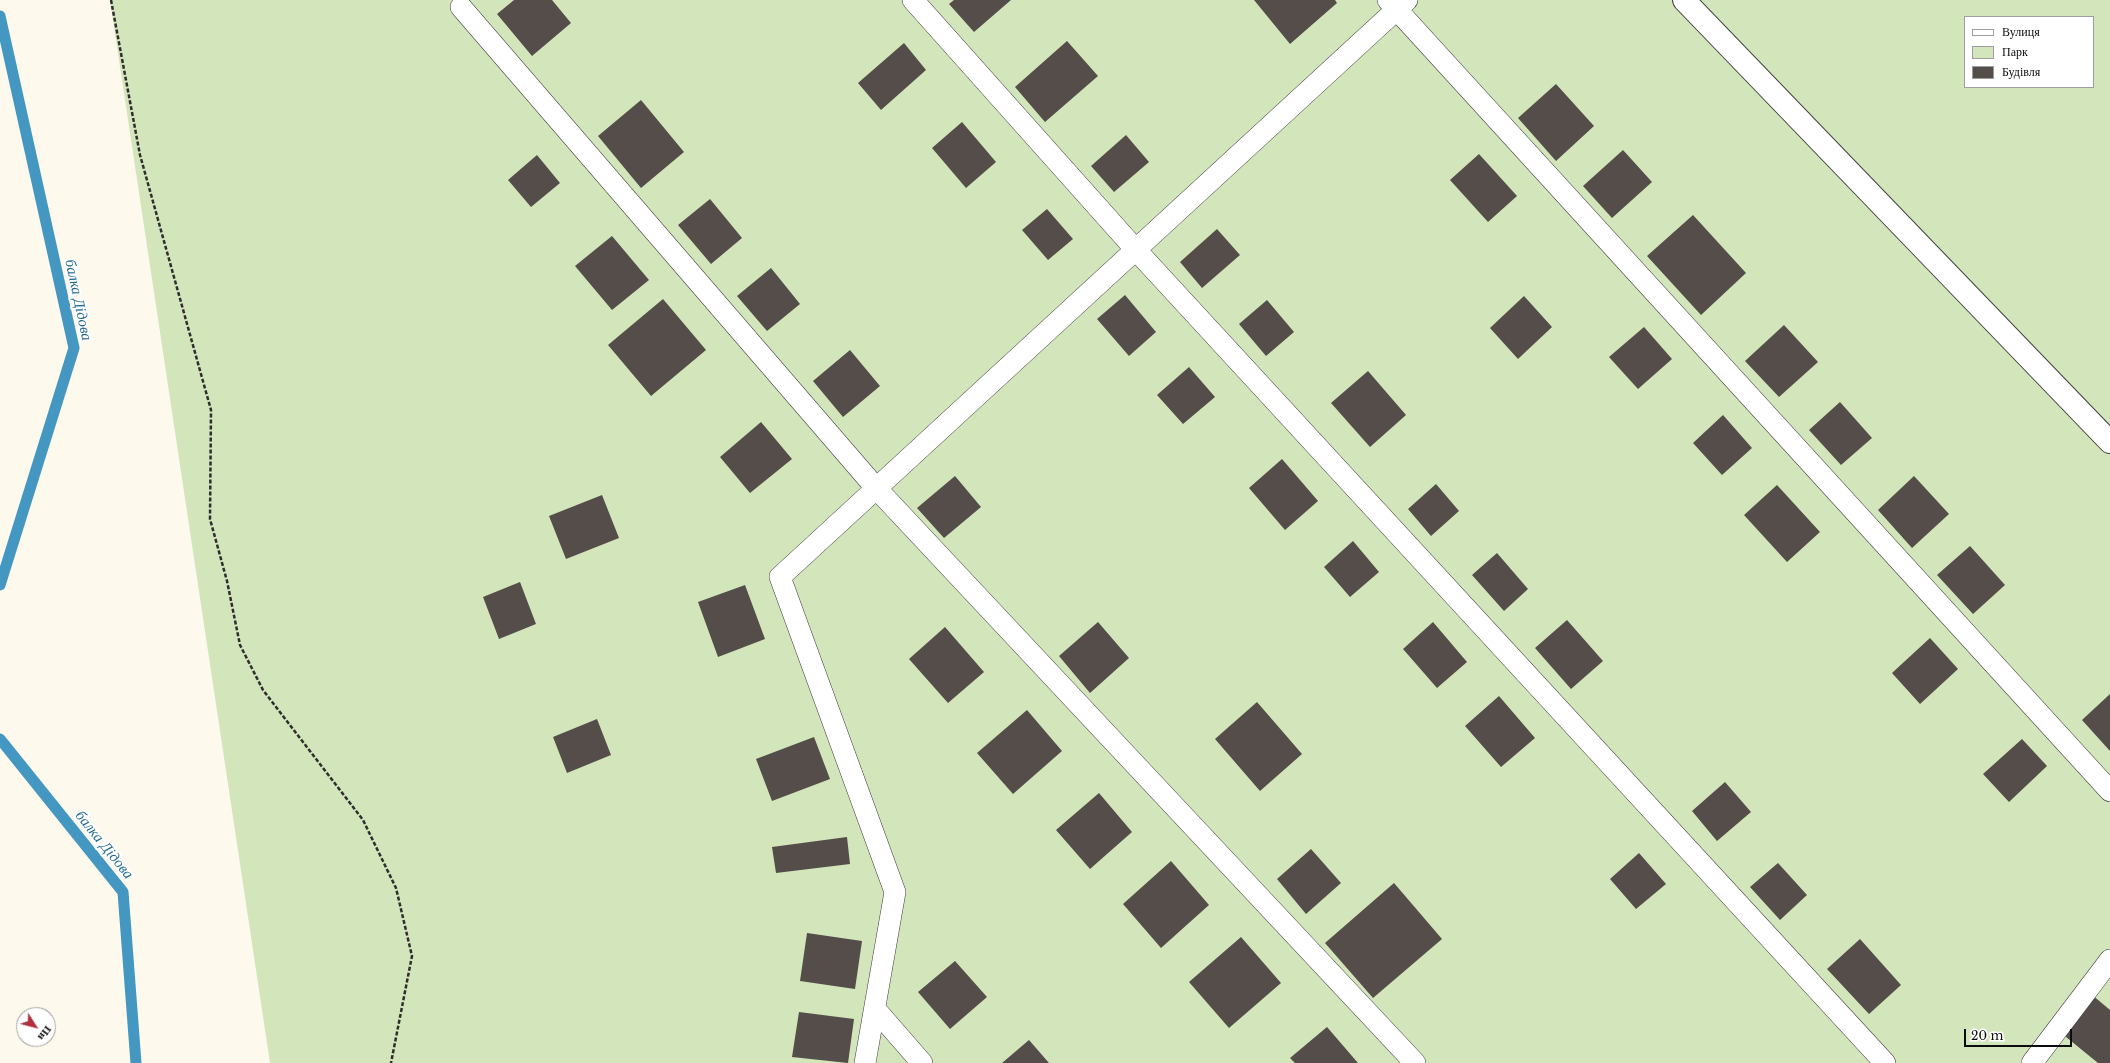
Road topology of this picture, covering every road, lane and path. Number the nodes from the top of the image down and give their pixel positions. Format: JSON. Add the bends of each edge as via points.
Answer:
{"nodes":[{"id":1,"x":111,"y":0,"type":"edge"},
{"id":2,"x":913,"y":0,"type":"edge"},
{"id":3,"x":1684,"y":0,"type":"edge"},
{"id":4,"x":1397,"y":3,"type":"edge"},
{"id":5,"x":461,"y":7,"type":"dead end"},
{"id":6,"x":1136,"y":250,"type":"junction"},
{"id":7,"x":2110,"y":442,"type":"edge"},
{"id":8,"x":876,"y":488,"type":"junction"},
{"id":9,"x":2110,"y":791,"type":"edge"},
{"id":10,"x":2110,"y":960,"type":"edge"},
{"id":11,"x":875,"y":1009,"type":"junction"},
{"id":12,"x":391,"y":1063,"type":"edge"},
{"id":13,"x":865,"y":1063,"type":"edge"},
{"id":14,"x":922,"y":1063,"type":"edge"},
{"id":15,"x":1415,"y":1063,"type":"edge"},
{"id":16,"x":1885,"y":1063,"type":"edge"},
{"id":17,"x":2032,"y":1063,"type":"edge"}],
"edges":[{"from":1,"to":12,"type":"path","via":[[140,155],[210,410],[210,519],[227,581],[240,645],[263,690],[363,820],[396,888],[412,956]]},
{"from":2,"to":6,"type":"lane"},
{"from":3,"to":7,"type":"street"},
{"from":4,"to":6,"type":"lane"},
{"from":4,"to":9,"type":"lane"},
{"from":5,"to":8,"type":"lane"},
{"from":6,"to":8,"type":"lane"},
{"from":6,"to":16,"type":"lane"},
{"from":8,"to":11,"type":"lane","via":[[780,577],[895,892]]},
{"from":8,"to":15,"type":"lane"},
{"from":10,"to":17,"type":"lane"},
{"from":11,"to":13,"type":"lane"},
{"from":11,"to":14,"type":"lane"}]}
